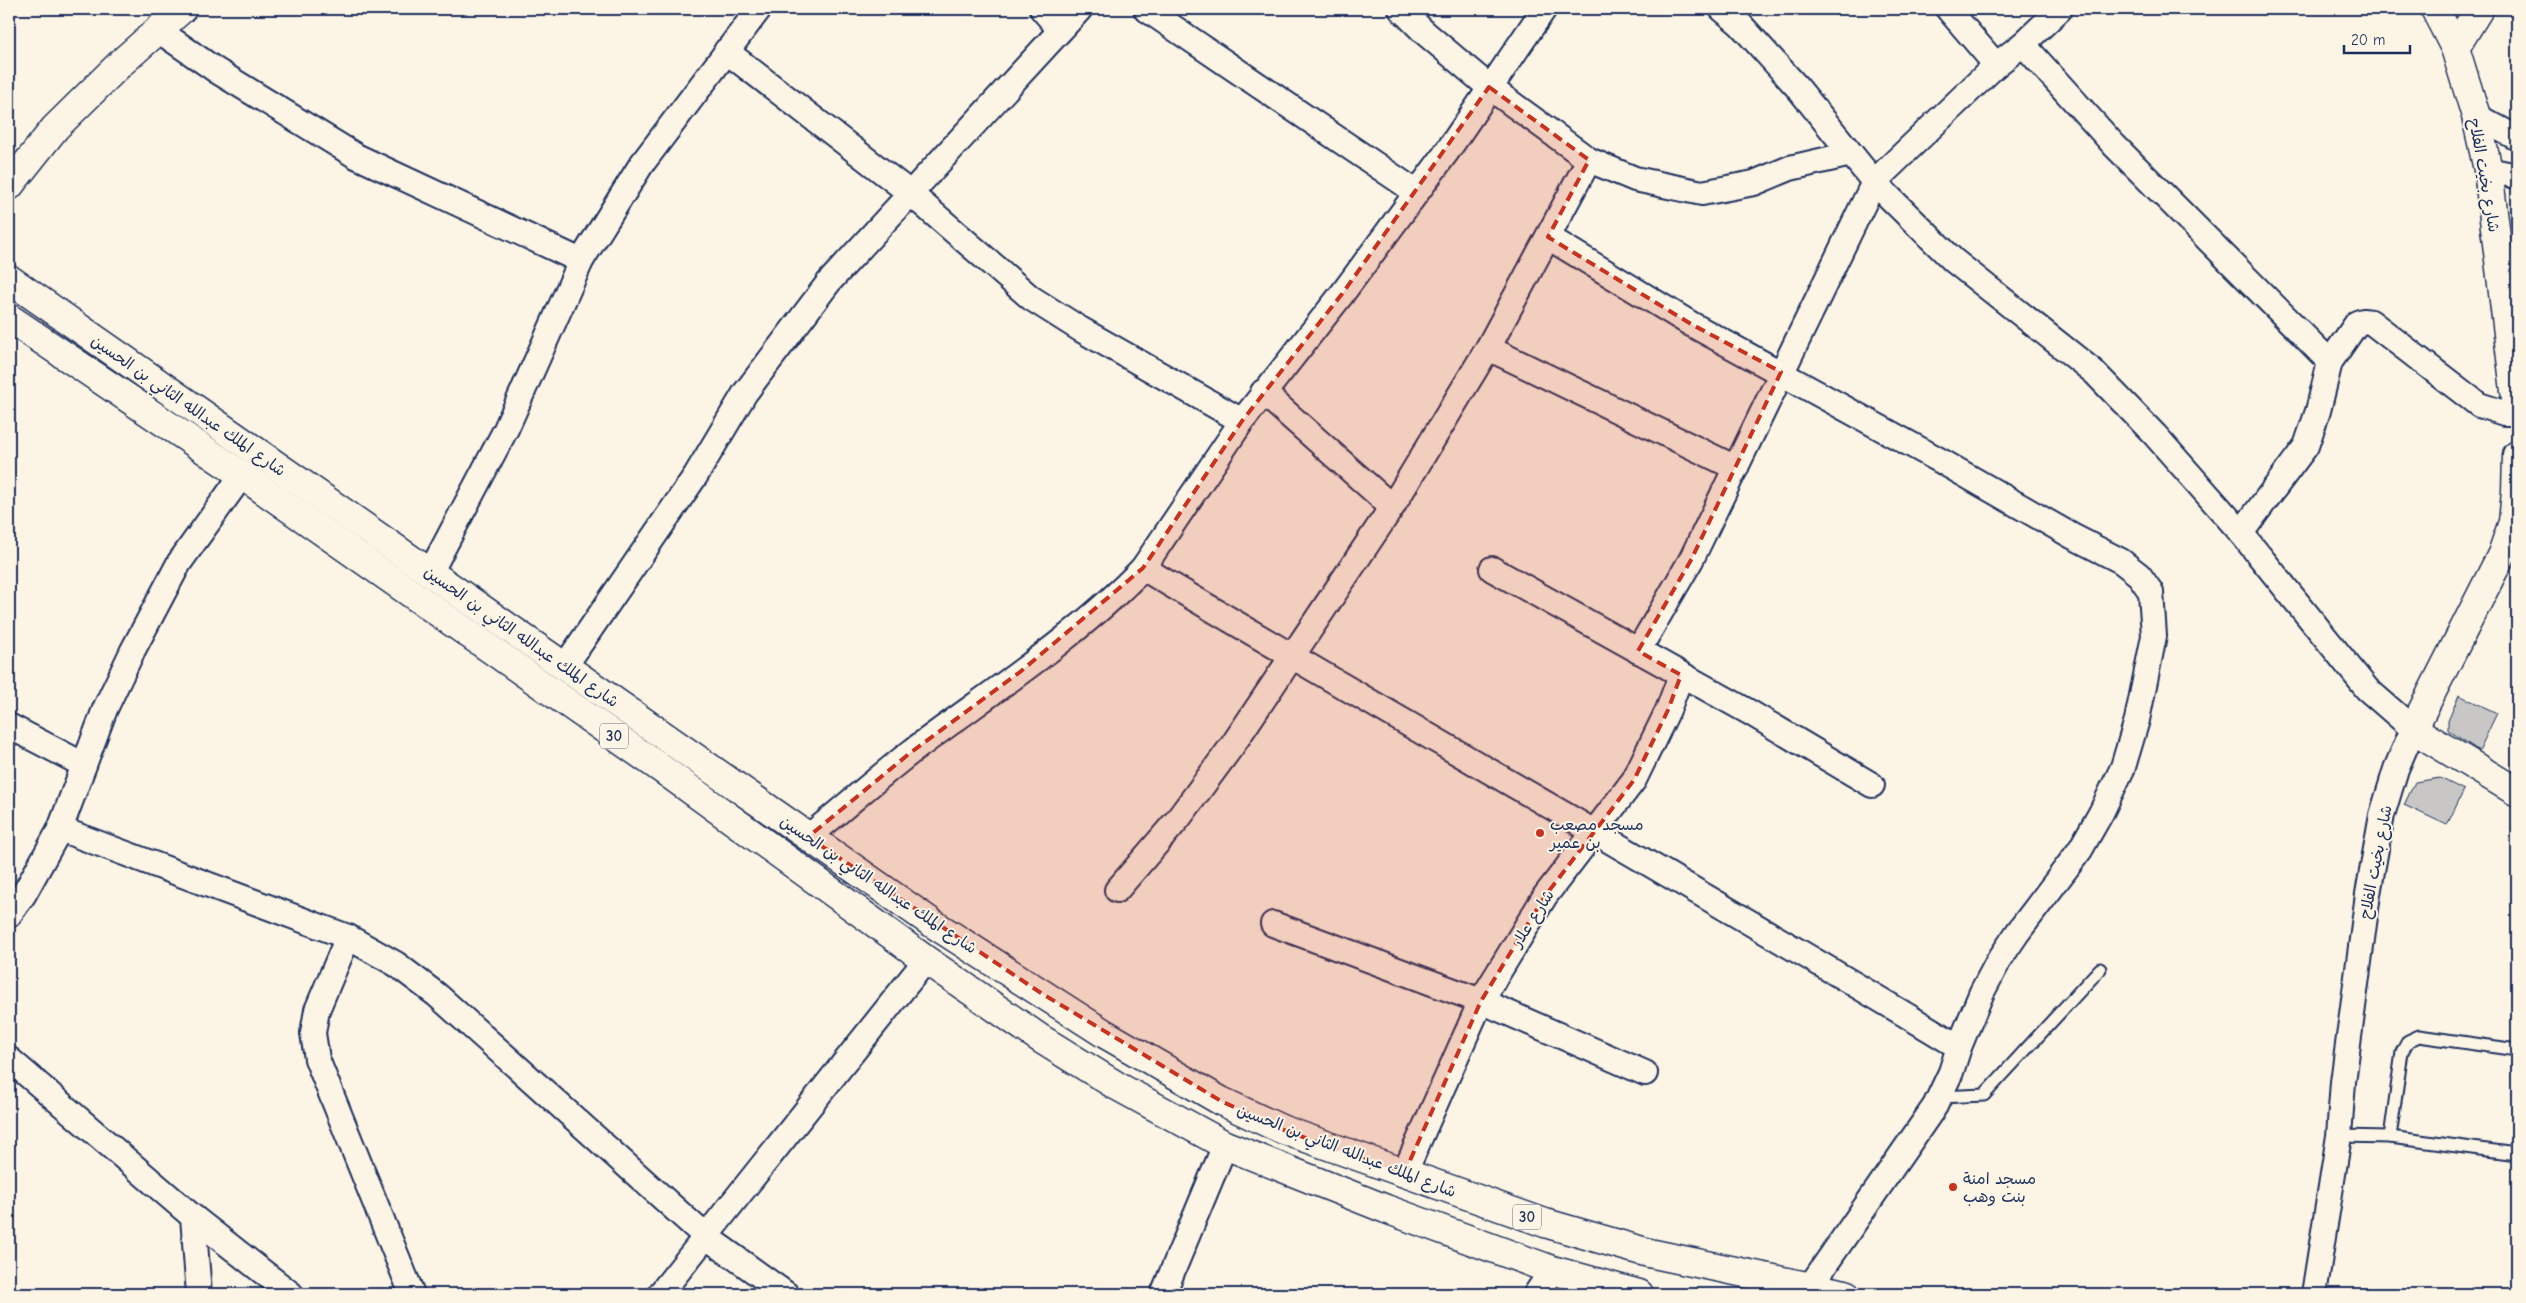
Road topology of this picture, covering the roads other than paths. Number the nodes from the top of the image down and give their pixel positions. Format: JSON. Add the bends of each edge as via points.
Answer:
{"nodes":[{"id":1,"x":182,"y":9,"type":"edge"},
{"id":2,"x":759,"y":9,"type":"edge"},
{"id":3,"x":1042,"y":9,"type":"edge"},
{"id":4,"x":1080,"y":9,"type":"edge"},
{"id":5,"x":1146,"y":9,"type":"edge"},
{"id":6,"x":1401,"y":9,"type":"edge"},
{"id":7,"x":1544,"y":9,"type":"edge"},
{"id":8,"x":1722,"y":9,"type":"edge"},
{"id":9,"x":1948,"y":9,"type":"edge"},
{"id":10,"x":2060,"y":9,"type":"edge"},
{"id":11,"x":2435,"y":9,"type":"edge"},
{"id":12,"x":2479,"y":9,"type":"edge"},
{"id":13,"x":158,"y":30,"type":"junction"},
{"id":14,"x":1060,"y":30,"type":"junction"},
{"id":15,"x":2022,"y":44,"type":"junction"},
{"id":16,"x":2454,"y":48,"type":"junction"},
{"id":17,"x":726,"y":51,"type":"junction"},
{"id":18,"x":1996,"y":64,"type":"junction"},
{"id":19,"x":1490,"y":87,"type":"junction"},
{"id":20,"x":2476,"y":116,"type":"junction"},
{"id":21,"x":2517,"y":138,"type":"edge"},
{"id":22,"x":1851,"y":154,"type":"junction"},
{"id":23,"x":1589,"y":160,"type":"junction"},
{"id":24,"x":2488,"y":170,"type":"junction"},
{"id":25,"x":2517,"y":176,"type":"edge"},
{"id":26,"x":1874,"y":182,"type":"junction"},
{"id":27,"x":9,"y":186,"type":"edge"},
{"id":28,"x":1416,"y":192,"type":"junction"},
{"id":29,"x":910,"y":194,"type":"junction"},
{"id":30,"x":1548,"y":237,"type":"junction"},
{"id":31,"x":580,"y":261,"type":"junction"},
{"id":32,"x":9,"y":279,"type":"edge"},
{"id":33,"x":9,"y":318,"type":"edge"},
{"id":34,"x":1488,"y":348,"type":"junction"},
{"id":35,"x":2330,"y":362,"type":"junction"},
{"id":36,"x":1781,"y":372,"type":"junction"},
{"id":37,"x":1263,"y":392,"type":"junction"},
{"id":38,"x":2517,"y":407,"type":"edge"},
{"id":39,"x":2517,"y":413,"type":"edge"},
{"id":40,"x":1242,"y":421,"type":"junction"},
{"id":41,"x":2517,"y":455,"type":"edge"},
{"id":42,"x":1736,"y":468,"type":"junction"},
{"id":43,"x":242,"y":475,"type":"junction"},
{"id":44,"x":1392,"y":507,"type":"junction"},
{"id":45,"x":2241,"y":533,"type":"junction"},
{"id":46,"x":1143,"y":568,"type":"junction"},
{"id":47,"x":1492,"y":570,"type":"dead end"},
{"id":48,"x":430,"y":573,"type":"junction"},
{"id":49,"x":1638,"y":651,"type":"junction"},
{"id":50,"x":1293,"y":658,"type":"junction"},
{"id":51,"x":565,"y":666,"type":"junction"},
{"id":52,"x":1681,"y":675,"type":"junction"},
{"id":53,"x":9,"y":726,"type":"edge"},
{"id":54,"x":2413,"y":729,"type":"junction"},
{"id":55,"x":685,"y":749,"type":"junction"},
{"id":56,"x":84,"y":765,"type":"junction"},
{"id":57,"x":669,"y":774,"type":"junction"},
{"id":58,"x":1872,"y":785,"type":"dead end"},
{"id":59,"x":2517,"y":792,"type":"edge"},
{"id":60,"x":756,"y":800,"type":"junction"},
{"id":61,"x":738,"y":823,"type":"junction"},
{"id":62,"x":60,"y":828,"type":"junction"},
{"id":63,"x":1594,"y":833,"type":"junction"},
{"id":64,"x":808,"y":837,"type":"junction"},
{"id":65,"x":1117,"y":890,"type":"dead end"},
{"id":66,"x":9,"y":915,"type":"edge"},
{"id":67,"x":1273,"y":924,"type":"dead end"},
{"id":68,"x":348,"y":937,"type":"junction"},
{"id":69,"x":926,"y":960,"type":"junction"},
{"id":70,"x":2100,"y":969,"type":"dead end"},
{"id":71,"x":1481,"y":1001,"type":"junction"},
{"id":72,"x":1959,"y":1047,"type":"junction"},
{"id":73,"x":2517,"y":1050,"type":"edge"},
{"id":74,"x":9,"y":1059,"type":"edge"},
{"id":75,"x":1645,"y":1073,"type":"dead end"},
{"id":76,"x":1940,"y":1097,"type":"junction"},
{"id":77,"x":2339,"y":1136,"type":"junction"},
{"id":78,"x":2390,"y":1137,"type":"junction"},
{"id":79,"x":1225,"y":1145,"type":"junction"},
{"id":80,"x":2517,"y":1154,"type":"edge"},
{"id":81,"x":1404,"y":1174,"type":"junction"},
{"id":82,"x":193,"y":1217,"type":"junction"},
{"id":83,"x":706,"y":1236,"type":"junction"},
{"id":84,"x":1552,"y":1270,"type":"junction"},
{"id":85,"x":1809,"y":1288,"type":"junction"},
{"id":86,"x":199,"y":1294,"type":"edge"},
{"id":87,"x":290,"y":1294,"type":"edge"},
{"id":88,"x":412,"y":1294,"type":"edge"},
{"id":89,"x":660,"y":1294,"type":"edge"},
{"id":90,"x":786,"y":1294,"type":"edge"},
{"id":91,"x":1163,"y":1294,"type":"edge"},
{"id":92,"x":1536,"y":1294,"type":"edge"},
{"id":93,"x":1640,"y":1294,"type":"edge"},
{"id":94,"x":1845,"y":1294,"type":"edge"},
{"id":95,"x":2314,"y":1294,"type":"edge"}],
"edges":[{"from":1,"to":13,"type":"main road"},
{"from":2,"to":17,"type":"street"},
{"from":3,"to":14,"type":"street"},
{"from":4,"to":14,"type":"street"},
{"from":5,"to":28,"type":"street"},
{"from":6,"to":19,"type":"street"},
{"from":7,"to":19,"type":"street"},
{"from":8,"to":22,"type":"street","via":[[1740,24],[1798,88]]},
{"from":9,"to":18,"type":"street"},
{"from":10,"to":15,"type":"street"},
{"from":11,"to":16,"type":"main road","name":"شارع بخيت الفلاح"},
{"from":12,"to":16,"type":"main road"},
{"from":13,"to":27,"type":"main road","via":[[55,128]]},
{"from":13,"to":31,"type":"street","via":[[217,71],[356,156]]},
{"from":14,"to":29,"type":"street"},
{"from":15,"to":18,"type":"street"},
{"from":15,"to":35,"type":"street","via":[[2114,145]]},
{"from":16,"to":20,"type":"main road","name":"شارع بخيت الفلاح"},
{"from":17,"to":29,"type":"street"},
{"from":17,"to":31,"type":"street","via":[[641,165]]},
{"from":18,"to":26,"type":"street"},
{"from":19,"to":23,"type":"street"},
{"from":19,"to":28,"type":"street"},
{"from":20,"to":21,"type":"street"},
{"from":20,"to":24,"type":"main road","name":"شارع بخيت الفلاح"},
{"from":22,"to":23,"type":"street","via":[[1790,168],[1754,183],[1702,193],[1635,179]]},
{"from":22,"to":26,"type":"street"},
{"from":23,"to":30,"type":"street"},
{"from":24,"to":25,"type":"street"},
{"from":24,"to":38,"type":"main road","name":"شارع بخيت الفلاح"},
{"from":26,"to":36,"type":"street"},
{"from":26,"to":45,"type":"street","via":[[1953,260],[2094,372],[2155,434]]},
{"from":28,"to":37,"type":"street","via":[[1342,294]]},
{"from":29,"to":40,"type":"street","via":[[1031,298]]},
{"from":29,"to":51,"type":"street","via":[[829,282],[766,364],[696,476]]},
{"from":30,"to":34,"type":"street"},
{"from":30,"to":36,"type":"street","via":[[1691,324]]},
{"from":31,"to":48,"type":"street","via":[[506,429]]},
{"from":32,"to":48,"type":"main road","name":"شارع الملك عبدالله الثاني بن الحسين","number":"30"},
{"from":33,"to":43,"type":"main road","name":"شارع الملك عبدالله الثاني بن الحسين","number":"30"},
{"from":34,"to":42,"type":"street"},
{"from":34,"to":44,"type":"street"},
{"from":35,"to":39,"type":"street","via":[[2357,323],[2371,322],[2479,405],[2504,413]]},
{"from":35,"to":45,"type":"street","via":[[2306,446]]},
{"from":36,"to":42,"type":"street"},
{"from":36,"to":72,"type":"street","via":[[2121,561],[2140,575],[2151,592],[2154,636],[2137,720],[2123,767],[2080,850],[2000,960],[1982,992]]},
{"from":37,"to":40,"type":"street"},
{"from":37,"to":44,"type":"street"},
{"from":40,"to":46,"type":"street"},
{"from":41,"to":54,"type":"main road","name":"شارع بخيت الفلاح","via":[[2512,522],[2502,554]]},
{"from":42,"to":49,"type":"street","via":[[1691,560]]},
{"from":43,"to":56,"type":"street","via":[[179,563],[105,709]]},
{"from":43,"to":57,"type":"main road","name":"شارع الملك عبدالله الثاني بن الحسين","number":"30"},
{"from":44,"to":50,"type":"street"},
{"from":45,"to":54,"type":"street","via":[[2367,689]]},
{"from":46,"to":50,"type":"street"},
{"from":46,"to":64,"type":"street","via":[[1123,589],[1020,672],[910,753]]},
{"from":47,"to":49,"type":"street"},
{"from":48,"to":51,"type":"main road","name":"شارع الملك عبدالله الثاني بن الحسين","number":"30"},
{"from":49,"to":52,"type":"street"},
{"from":50,"to":63,"type":"street"},
{"from":50,"to":65,"type":"street","via":[[1178,820]]},
{"from":51,"to":55,"type":"main road","name":"شارع الملك عبدالله الثاني بن الحسين","number":"30"},
{"from":52,"to":58,"type":"street"},
{"from":52,"to":63,"type":"street","name":"شارع علار","via":[[1634,780]]},
{"from":53,"to":56,"type":"street"},
{"from":54,"to":59,"type":"main road"},
{"from":54,"to":77,"type":"street","name":"شارع بخيت الفلاح","via":[[2382,815],[2368,894]]},
{"from":55,"to":57,"type":"main road"},
{"from":55,"to":60,"type":"main road","name":"شارع الملك عبدالله الثاني بن الحسين","number":"30"},
{"from":56,"to":62,"type":"street"},
{"from":57,"to":61,"type":"main road","name":"شارع الملك عبدالله الثاني بن الحسين","number":"30"},
{"from":60,"to":61,"type":"main road"},
{"from":60,"to":64,"type":"main road","name":"شارع الملك عبدالله الثاني بن الحسين","number":"30"},
{"from":61,"to":69,"type":"main road","name":"شارع الملك عبدالله الثاني بن الحسين","number":"30"},
{"from":62,"to":66,"type":"street"},
{"from":62,"to":68,"type":"street"},
{"from":63,"to":71,"type":"street","name":"شارع علار","via":[[1545,896]]},
{"from":63,"to":72,"type":"street","via":[[1787,942]]},
{"from":64,"to":81,"type":"main road","name":"شارع الملك عبدالله الثاني بن الحسين","number":"30","via":[[1041,993],[1220,1101],[1280,1129]]},
{"from":67,"to":71,"type":"street"},
{"from":68,"to":83,"type":"street","via":[[396,964],[437,995]]},
{"from":68,"to":88,"type":"street","via":[[316,1010],[313,1033],[316,1058]]},
{"from":69,"to":79,"type":"main road","name":"شارع الملك عبدالله الثاني بن الحسين","number":"30","via":[[1117,1086]]},
{"from":69,"to":83,"type":"street"},
{"from":70,"to":76,"type":"lane","via":[[1984,1095]]},
{"from":71,"to":75,"type":"street"},
{"from":71,"to":81,"type":"street","name":"شارع علار"},
{"from":72,"to":76,"type":"street"},
{"from":73,"to":78,"type":"lane","via":[[2420,1036],[2408,1041],[2402,1052]]},
{"from":74,"to":82,"type":"street"},
{"from":76,"to":85,"type":"street"},
{"from":77,"to":78,"type":"lane"},
{"from":77,"to":95,"type":"street","name":"شارع بخيت الفلاح"},
{"from":78,"to":80,"type":"lane"},
{"from":79,"to":84,"type":"main road","name":"شارع الملك عبدالله الثاني بن الحسين","number":"30"},
{"from":79,"to":91,"type":"street"},
{"from":81,"to":85,"type":"main road","name":"شارع الملك عبدالله الثاني بن الحسين","number":"30","via":[[1545,1223],[1649,1253]]},
{"from":82,"to":86,"type":"street"},
{"from":82,"to":87,"type":"street"},
{"from":83,"to":89,"type":"street"},
{"from":83,"to":90,"type":"street"},
{"from":84,"to":92,"type":"street"},
{"from":84,"to":93,"type":"main road","name":"شارع الملك عبدالله الثاني بن الحسين","number":"30"},
{"from":85,"to":94,"type":"main road","name":"شارع الملك عبدالله الثاني بن الحسين","number":"30"}]}
